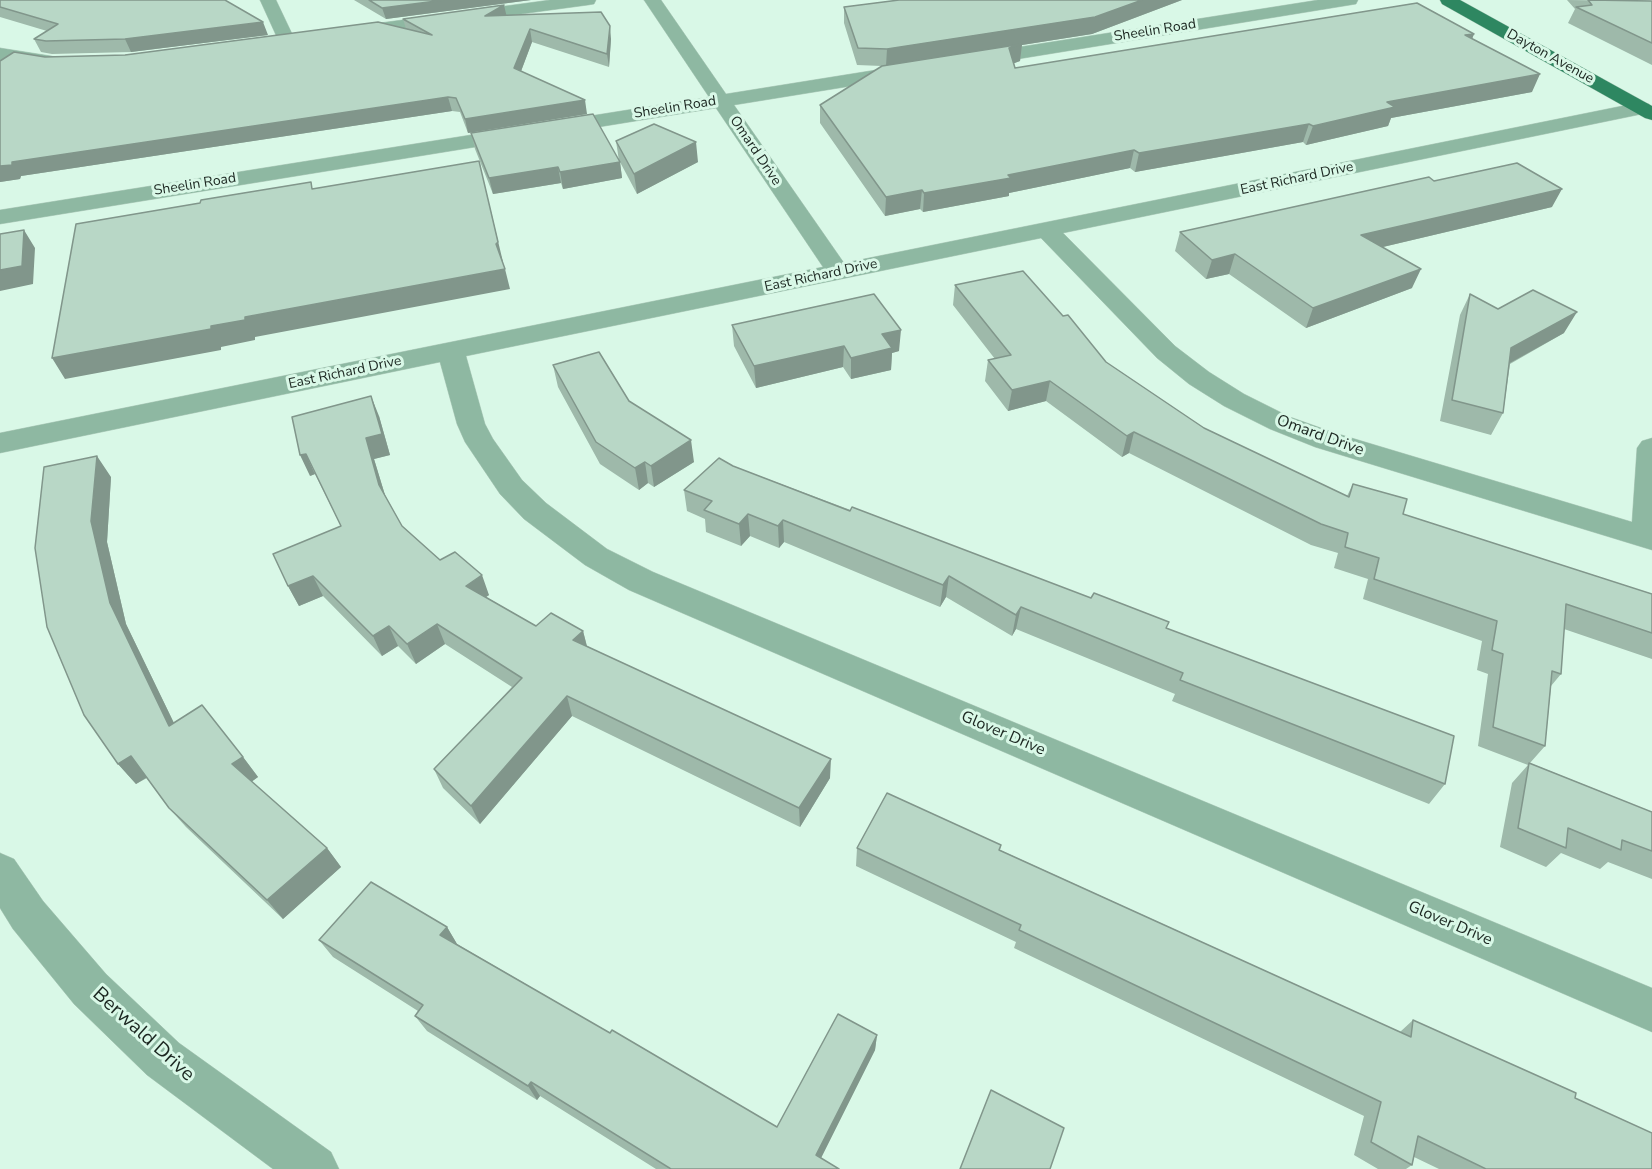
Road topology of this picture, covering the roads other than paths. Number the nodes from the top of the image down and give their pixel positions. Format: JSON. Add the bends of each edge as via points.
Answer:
{"nodes":[{"id":1,"x":268,"y":0,"type":"edge"},
{"id":2,"x":588,"y":0,"type":"edge"},
{"id":3,"x":652,"y":0,"type":"edge"},
{"id":4,"x":1252,"y":0,"type":"edge"},
{"id":5,"x":1350,"y":0,"type":"edge"},
{"id":6,"x":1448,"y":0,"type":"edge"},
{"id":7,"x":1271,"y":13,"type":"junction"},
{"id":8,"x":338,"y":34,"type":"edge"},
{"id":9,"x":306,"y":38,"type":"edge"},
{"id":10,"x":286,"y":40,"type":"junction"},
{"id":11,"x":264,"y":43,"type":"edge"},
{"id":12,"x":0,"y":54,"type":"edge"},
{"id":13,"x":70,"y":63,"type":"edge"},
{"id":14,"x":954,"y":64,"type":"edge"},
{"id":15,"x":930,"y":67,"type":"edge"},
{"id":16,"x":721,"y":101,"type":"junction"},
{"id":17,"x":1647,"y":111,"type":"edge"},
{"id":18,"x":0,"y":217,"type":"edge"},
{"id":19,"x":1046,"y":230,"type":"junction"},
{"id":20,"x":838,"y":272,"type":"junction"},
{"id":21,"x":451,"y":351,"type":"junction"},
{"id":22,"x":0,"y":443,"type":"edge"},
{"id":23,"x":1652,"y":448,"type":"edge"},
{"id":24,"x":1650,"y":539,"type":"edge"},
{"id":25,"x":0,"y":872,"type":"edge"},
{"id":26,"x":1652,"y":1010,"type":"edge"},
{"id":27,"x":314,"y":1169,"type":"edge"}],
"edges":[{"from":1,"to":10,"type":"street"},
{"from":2,"to":8,"type":"street"},
{"from":3,"to":16,"type":"street","name":"Omard Drive"},
{"from":4,"to":7,"type":"street"},
{"from":5,"to":7,"type":"street","name":"Sheelin Road"},
{"from":6,"to":17,"type":"main road","name":"Dayton Avenue"},
{"from":7,"to":14,"type":"street","name":"Sheelin Road"},
{"from":9,"to":10,"type":"street"},
{"from":10,"to":11,"type":"street"},
{"from":12,"to":13,"type":"street"},
{"from":15,"to":16,"type":"street","name":"Sheelin Road"},
{"from":16,"to":18,"type":"street","name":"Sheelin Road"},
{"from":16,"to":20,"type":"street","name":"Omard Drive"},
{"from":17,"to":19,"type":"street","name":"East Richard Drive"},
{"from":19,"to":20,"type":"street","name":"East Richard Drive"},
{"from":19,"to":24,"type":"street","name":"Omard Drive","via":[[1166,352],[1234,400],[1325,440]]},
{"from":20,"to":21,"type":"street","name":"East Richard Drive"},
{"from":21,"to":22,"type":"street","name":"East Richard Drive"},
{"from":21,"to":26,"type":"street","name":"Glover Drive","via":[[471,424],[511,487],[535,512],[596,557],[641,581]]},
{"from":23,"to":24,"type":"street"},
{"from":25,"to":27,"type":"street","name":"Berwald Drive","via":[[28,915],[90,988],[163,1059]]}]}
